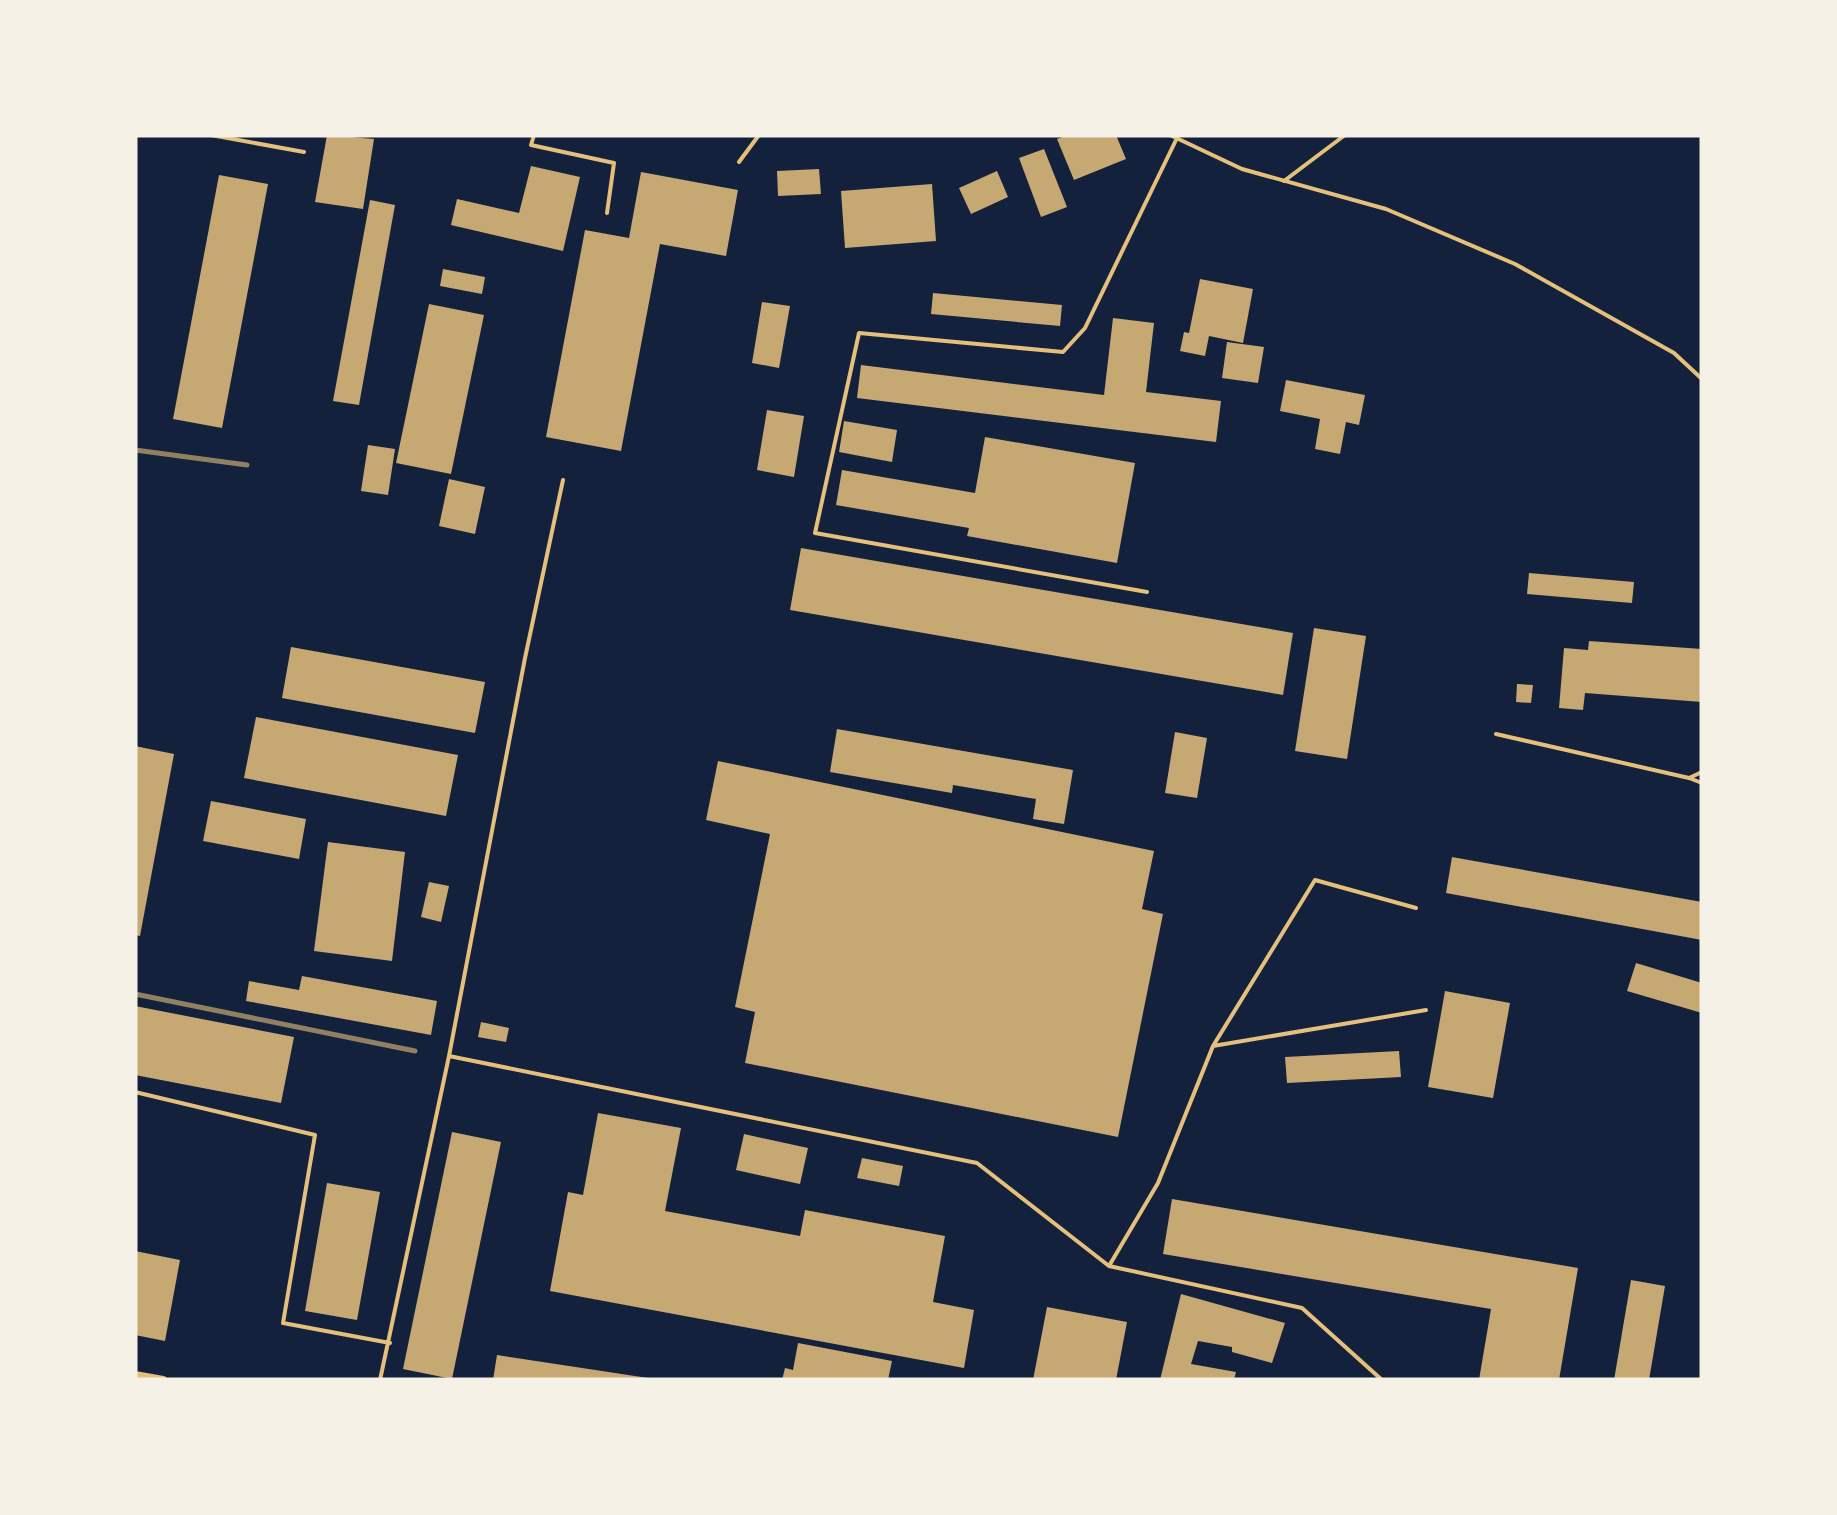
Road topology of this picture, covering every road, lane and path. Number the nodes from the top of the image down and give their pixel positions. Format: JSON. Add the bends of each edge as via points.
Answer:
{"nodes":[{"id":1,"x":211,"y":135,"type":"edge"},
{"id":2,"x":534,"y":135,"type":"edge"},
{"id":3,"x":759,"y":135,"type":"edge"},
{"id":4,"x":1170,"y":135,"type":"edge"},
{"id":5,"x":1345,"y":135,"type":"edge"},
{"id":6,"x":1176,"y":140,"type":"junction"},
{"id":7,"x":304,"y":152,"type":"dead end"},
{"id":8,"x":739,"y":162,"type":"dead end"},
{"id":9,"x":1284,"y":181,"type":"junction"},
{"id":10,"x":606,"y":213,"type":"dead end"},
{"id":11,"x":1702,"y":380,"type":"edge"},
{"id":12,"x":563,"y":480,"type":"dead end"},
{"id":13,"x":1147,"y":592,"type":"dead end"},
{"id":14,"x":1496,"y":734,"type":"dead end"},
{"id":15,"x":1702,"y":772,"type":"edge"},
{"id":16,"x":1689,"y":778,"type":"junction"},
{"id":17,"x":1702,"y":783,"type":"edge"},
{"id":18,"x":1416,"y":908,"type":"dead end"},
{"id":19,"x":1426,"y":1010,"type":"dead end"},
{"id":20,"x":1213,"y":1046,"type":"junction"},
{"id":21,"x":449,"y":1056,"type":"junction"},
{"id":22,"x":135,"y":1092,"type":"edge"},
{"id":23,"x":1108,"y":1266,"type":"junction"},
{"id":24,"x":390,"y":1343,"type":"junction"},
{"id":25,"x":135,"y":1375,"type":"edge"},
{"id":26,"x":162,"y":1380,"type":"edge"},
{"id":27,"x":380,"y":1380,"type":"edge"},
{"id":28,"x":1382,"y":1380,"type":"edge"}],
"edges":[{"from":1,"to":7,"type":"lane"},
{"from":2,"to":10,"type":"lane","via":[[532,145],[614,163]]},
{"from":3,"to":8,"type":"lane"},
{"from":4,"to":6,"type":"lane"},
{"from":5,"to":9,"type":"lane"},
{"from":6,"to":9,"type":"lane"},
{"from":6,"to":13,"type":"lane","via":[[1085,328],[1063,352],[859,332],[816,533]]},
{"from":9,"to":11,"type":"lane","via":[[1386,209],[1515,264],[1674,353]]},
{"from":12,"to":21,"type":"lane"},
{"from":14,"to":16,"type":"lane"},
{"from":15,"to":16,"type":"lane"},
{"from":16,"to":17,"type":"lane"},
{"from":18,"to":20,"type":"lane","via":[[1315,880]]},
{"from":19,"to":20,"type":"lane"},
{"from":20,"to":23,"type":"lane","via":[[1158,1183]]},
{"from":21,"to":23,"type":"lane","via":[[977,1164]]},
{"from":21,"to":24,"type":"lane"},
{"from":22,"to":24,"type":"lane","via":[[315,1135],[283,1323]]},
{"from":23,"to":28,"type":"lane","via":[[1302,1308]]},
{"from":24,"to":27,"type":"lane"},
{"from":25,"to":26,"type":"street"}]}
